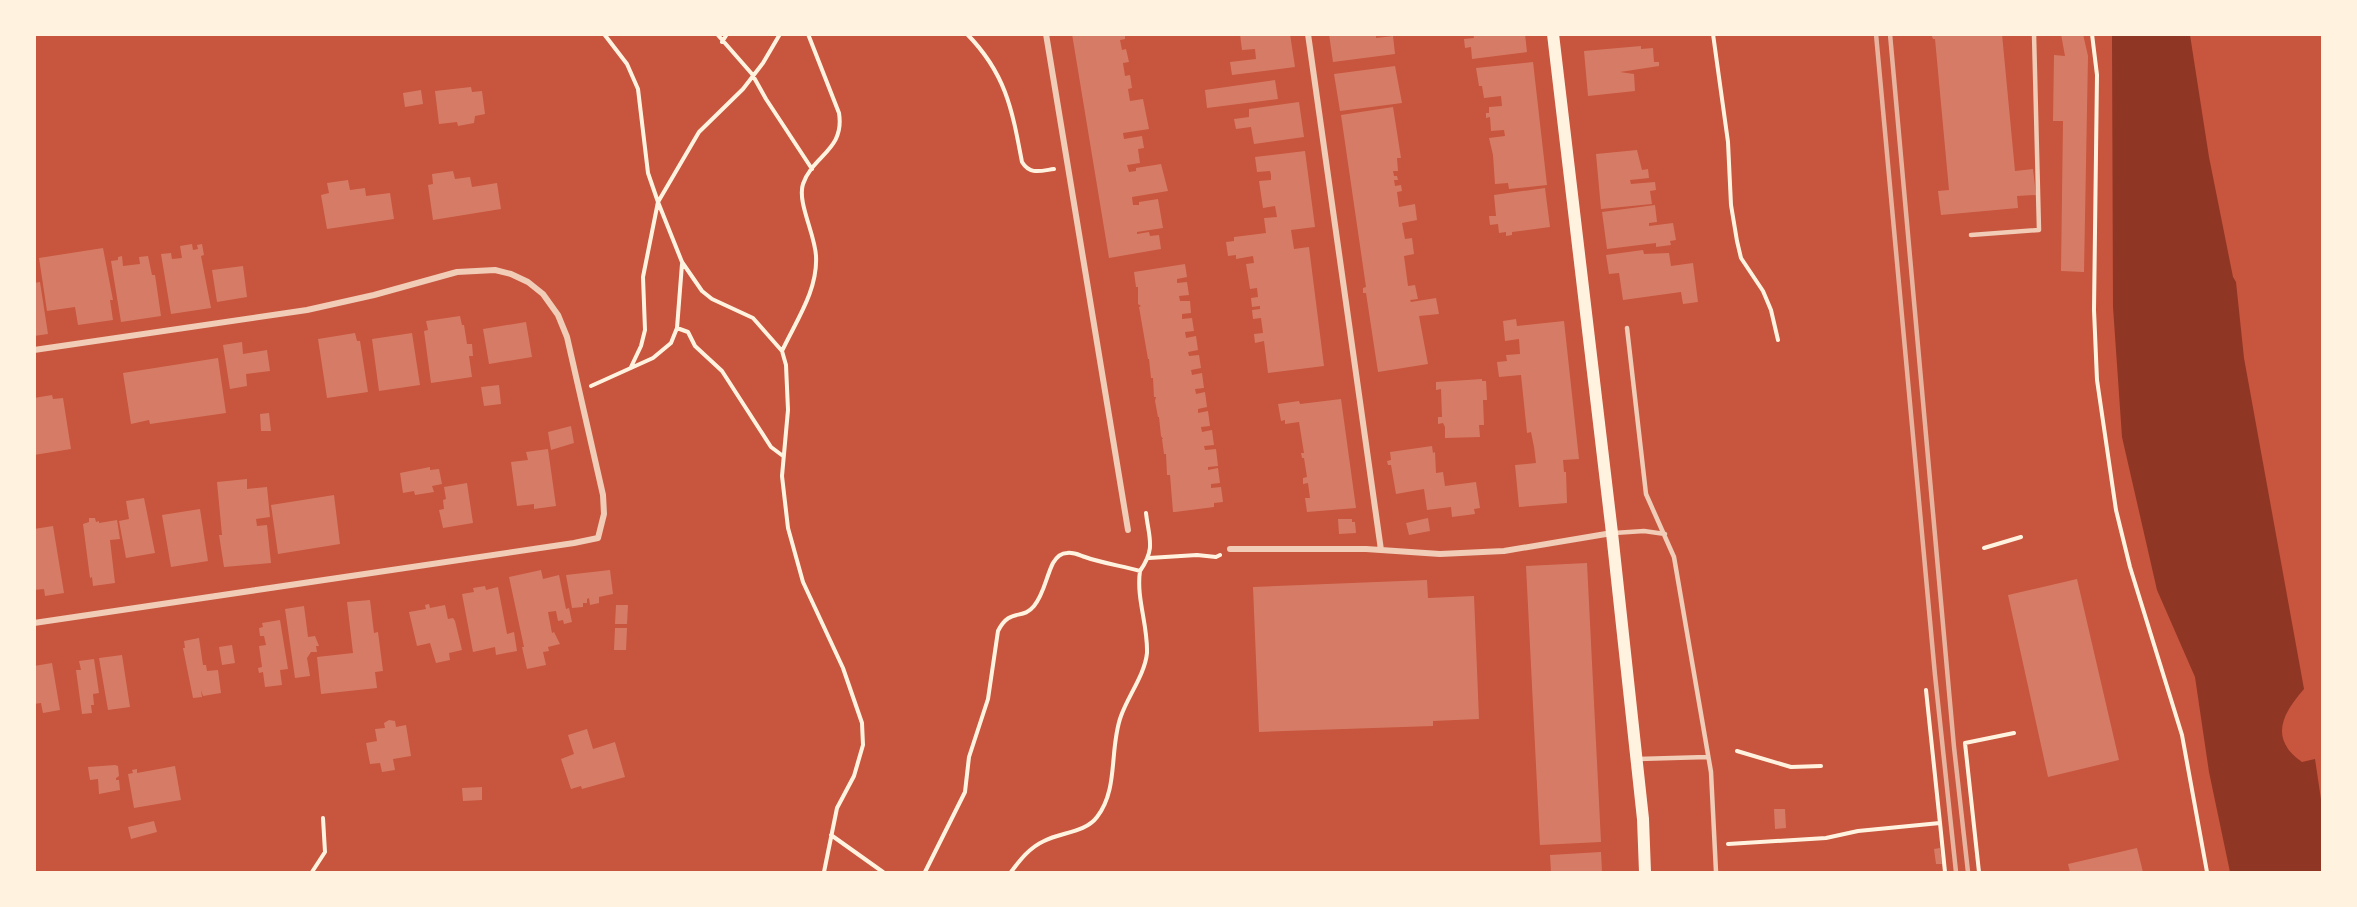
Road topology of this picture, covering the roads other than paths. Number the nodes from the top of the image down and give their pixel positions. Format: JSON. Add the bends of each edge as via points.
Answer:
{"nodes":[{"id":1,"x":1046,"y":34,"type":"edge"},
{"id":2,"x":1308,"y":34,"type":"edge"},
{"id":3,"x":1553,"y":34,"type":"edge"},
{"id":4,"x":2034,"y":34,"type":"edge"},
{"id":5,"x":1971,"y":235,"type":"dead end"},
{"id":6,"x":1627,"y":328,"type":"dead end"},
{"id":7,"x":34,"y":350,"type":"edge"},
{"id":8,"x":1128,"y":530,"type":"dead end"},
{"id":9,"x":1612,"y":533,"type":"junction"},
{"id":10,"x":1665,"y":534,"type":"junction"},
{"id":11,"x":1230,"y":549,"type":"road end"},
{"id":12,"x":1381,"y":550,"type":"junction"},
{"id":13,"x":34,"y":623,"type":"edge"},
{"id":14,"x":1707,"y":757,"type":"junction"},
{"id":15,"x":1636,"y":759,"type":"junction"},
{"id":16,"x":1645,"y":873,"type":"edge"},
{"id":17,"x":1716,"y":873,"type":"edge"}],
"edges":[{"from":1,"to":8,"type":"street"},
{"from":2,"to":12,"type":"street"},
{"from":3,"to":9,"type":"main road"},
{"from":4,"to":5,"type":"lane","via":[[2039,230]]},
{"from":6,"to":10,"type":"lane","via":[[1646,494]]},
{"from":7,"to":13,"type":"street","via":[[307,309],[457,272],[495,270],[511,274],[543,294],[558,315],[569,346],[604,514],[598,538]]},
{"from":9,"to":10,"type":"lane"},
{"from":9,"to":12,"type":"street","via":[[1484,553]]},
{"from":9,"to":15,"type":"main road"},
{"from":10,"to":14,"type":"lane","via":[[1676,566]]},
{"from":11,"to":12,"type":"street"},
{"from":14,"to":15,"type":"lane"},
{"from":14,"to":17,"type":"lane"},
{"from":15,"to":16,"type":"main road"}]}
